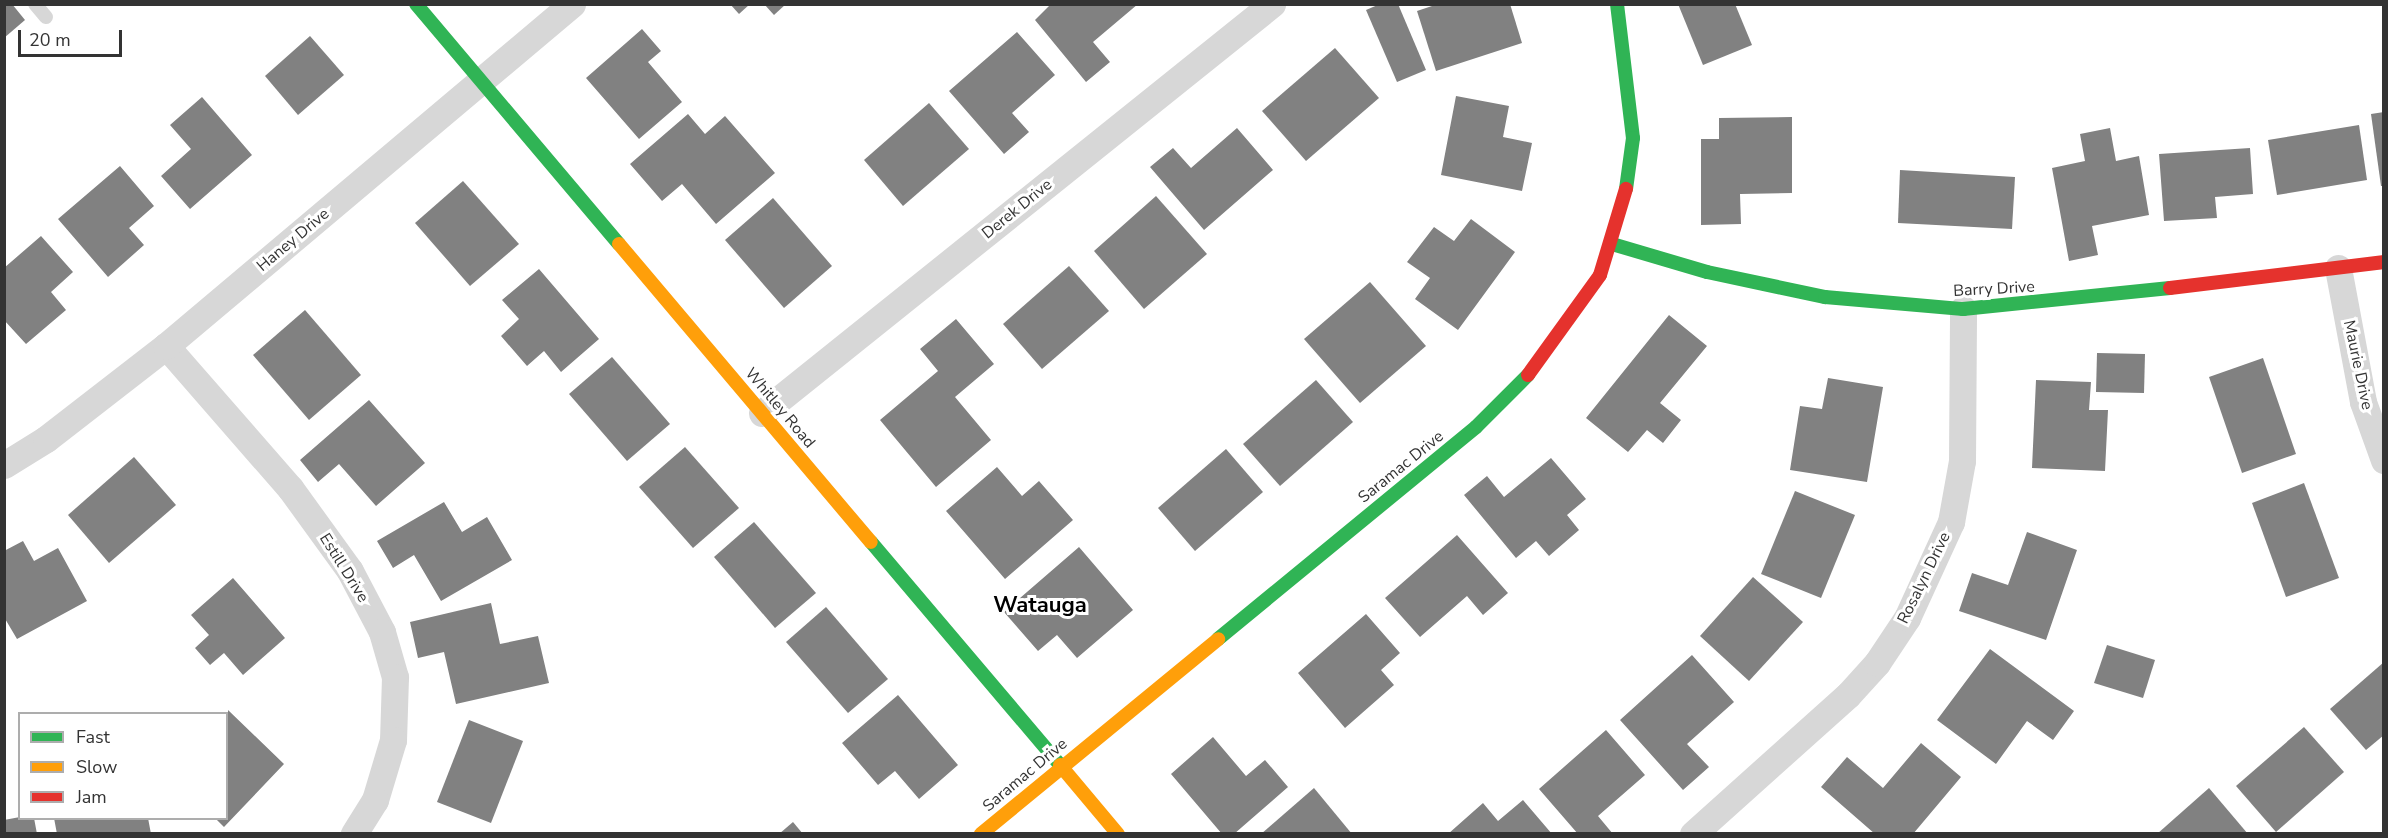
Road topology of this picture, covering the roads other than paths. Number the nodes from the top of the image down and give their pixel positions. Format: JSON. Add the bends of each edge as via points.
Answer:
{"nodes":[{"id":1,"x":35,"y":4,"type":"edge"},
{"id":2,"x":416,"y":4,"type":"edge"},
{"id":3,"x":573,"y":4,"type":"edge"},
{"id":4,"x":1272,"y":4,"type":"edge"},
{"id":5,"x":1617,"y":4,"type":"edge"},
{"id":6,"x":46,"y":17,"type":"dead end"},
{"id":7,"x":482,"y":83,"type":"junction"},
{"id":8,"x":1611,"y":244,"type":"junction"},
{"id":9,"x":2384,"y":262,"type":"edge"},
{"id":10,"x":2338,"y":268,"type":"junction"},
{"id":11,"x":1964,"y":309,"type":"junction"},
{"id":12,"x":166,"y":346,"type":"junction"},
{"id":13,"x":762,"y":413,"type":"junction"},
{"id":14,"x":2384,"y":460,"type":"edge"},
{"id":15,"x":4,"y":465,"type":"edge"},
{"id":16,"x":1061,"y":766,"type":"junction"},
{"id":17,"x":354,"y":834,"type":"edge"},
{"id":18,"x":981,"y":834,"type":"edge"},
{"id":19,"x":1118,"y":834,"type":"edge"},
{"id":20,"x":1693,"y":834,"type":"edge"}],
"edges":[{"from":1,"to":6,"type":"lane"},
{"from":2,"to":7,"type":"street","name":"Whitley Road"},
{"from":3,"to":7,"type":"street","name":"Haney Drive"},
{"from":4,"to":13,"type":"street","name":"Derek Drive"},
{"from":5,"to":8,"type":"street","name":"Saramac Drive","via":[[1633,138],[1631,171]]},
{"from":7,"to":12,"type":"street","name":"Haney Drive"},
{"from":7,"to":13,"type":"street","name":"Whitley Road"},
{"from":8,"to":11,"type":"street","name":"Barry Drive","via":[[1792,291],[1888,305]]},
{"from":8,"to":16,"type":"street","name":"Saramac Drive","via":[[1600,275],[1575,315],[1530,374],[1476,427]]},
{"from":9,"to":10,"type":"street","name":"Barry Drive"},
{"from":10,"to":11,"type":"street","name":"Barry Drive"},
{"from":10,"to":14,"type":"street","name":"Maurie Drive","via":[[2364,402]]},
{"from":11,"to":20,"type":"street","name":"Rosalyn Drive","via":[[1962,461],[1951,522],[1907,618],[1877,663],[1848,695]]},
{"from":12,"to":15,"type":"street","name":"Haney Drive","via":[[46,440]]},
{"from":12,"to":17,"type":"street","name":"Estill Drive","via":[[290,488],[350,571],[382,632],[395,676],[393,740],[375,800]]},
{"from":13,"to":16,"type":"street","name":"Whitley Road"},
{"from":16,"to":18,"type":"street","name":"Saramac Drive"},
{"from":16,"to":19,"type":"street","name":"Whitley Road"}]}
